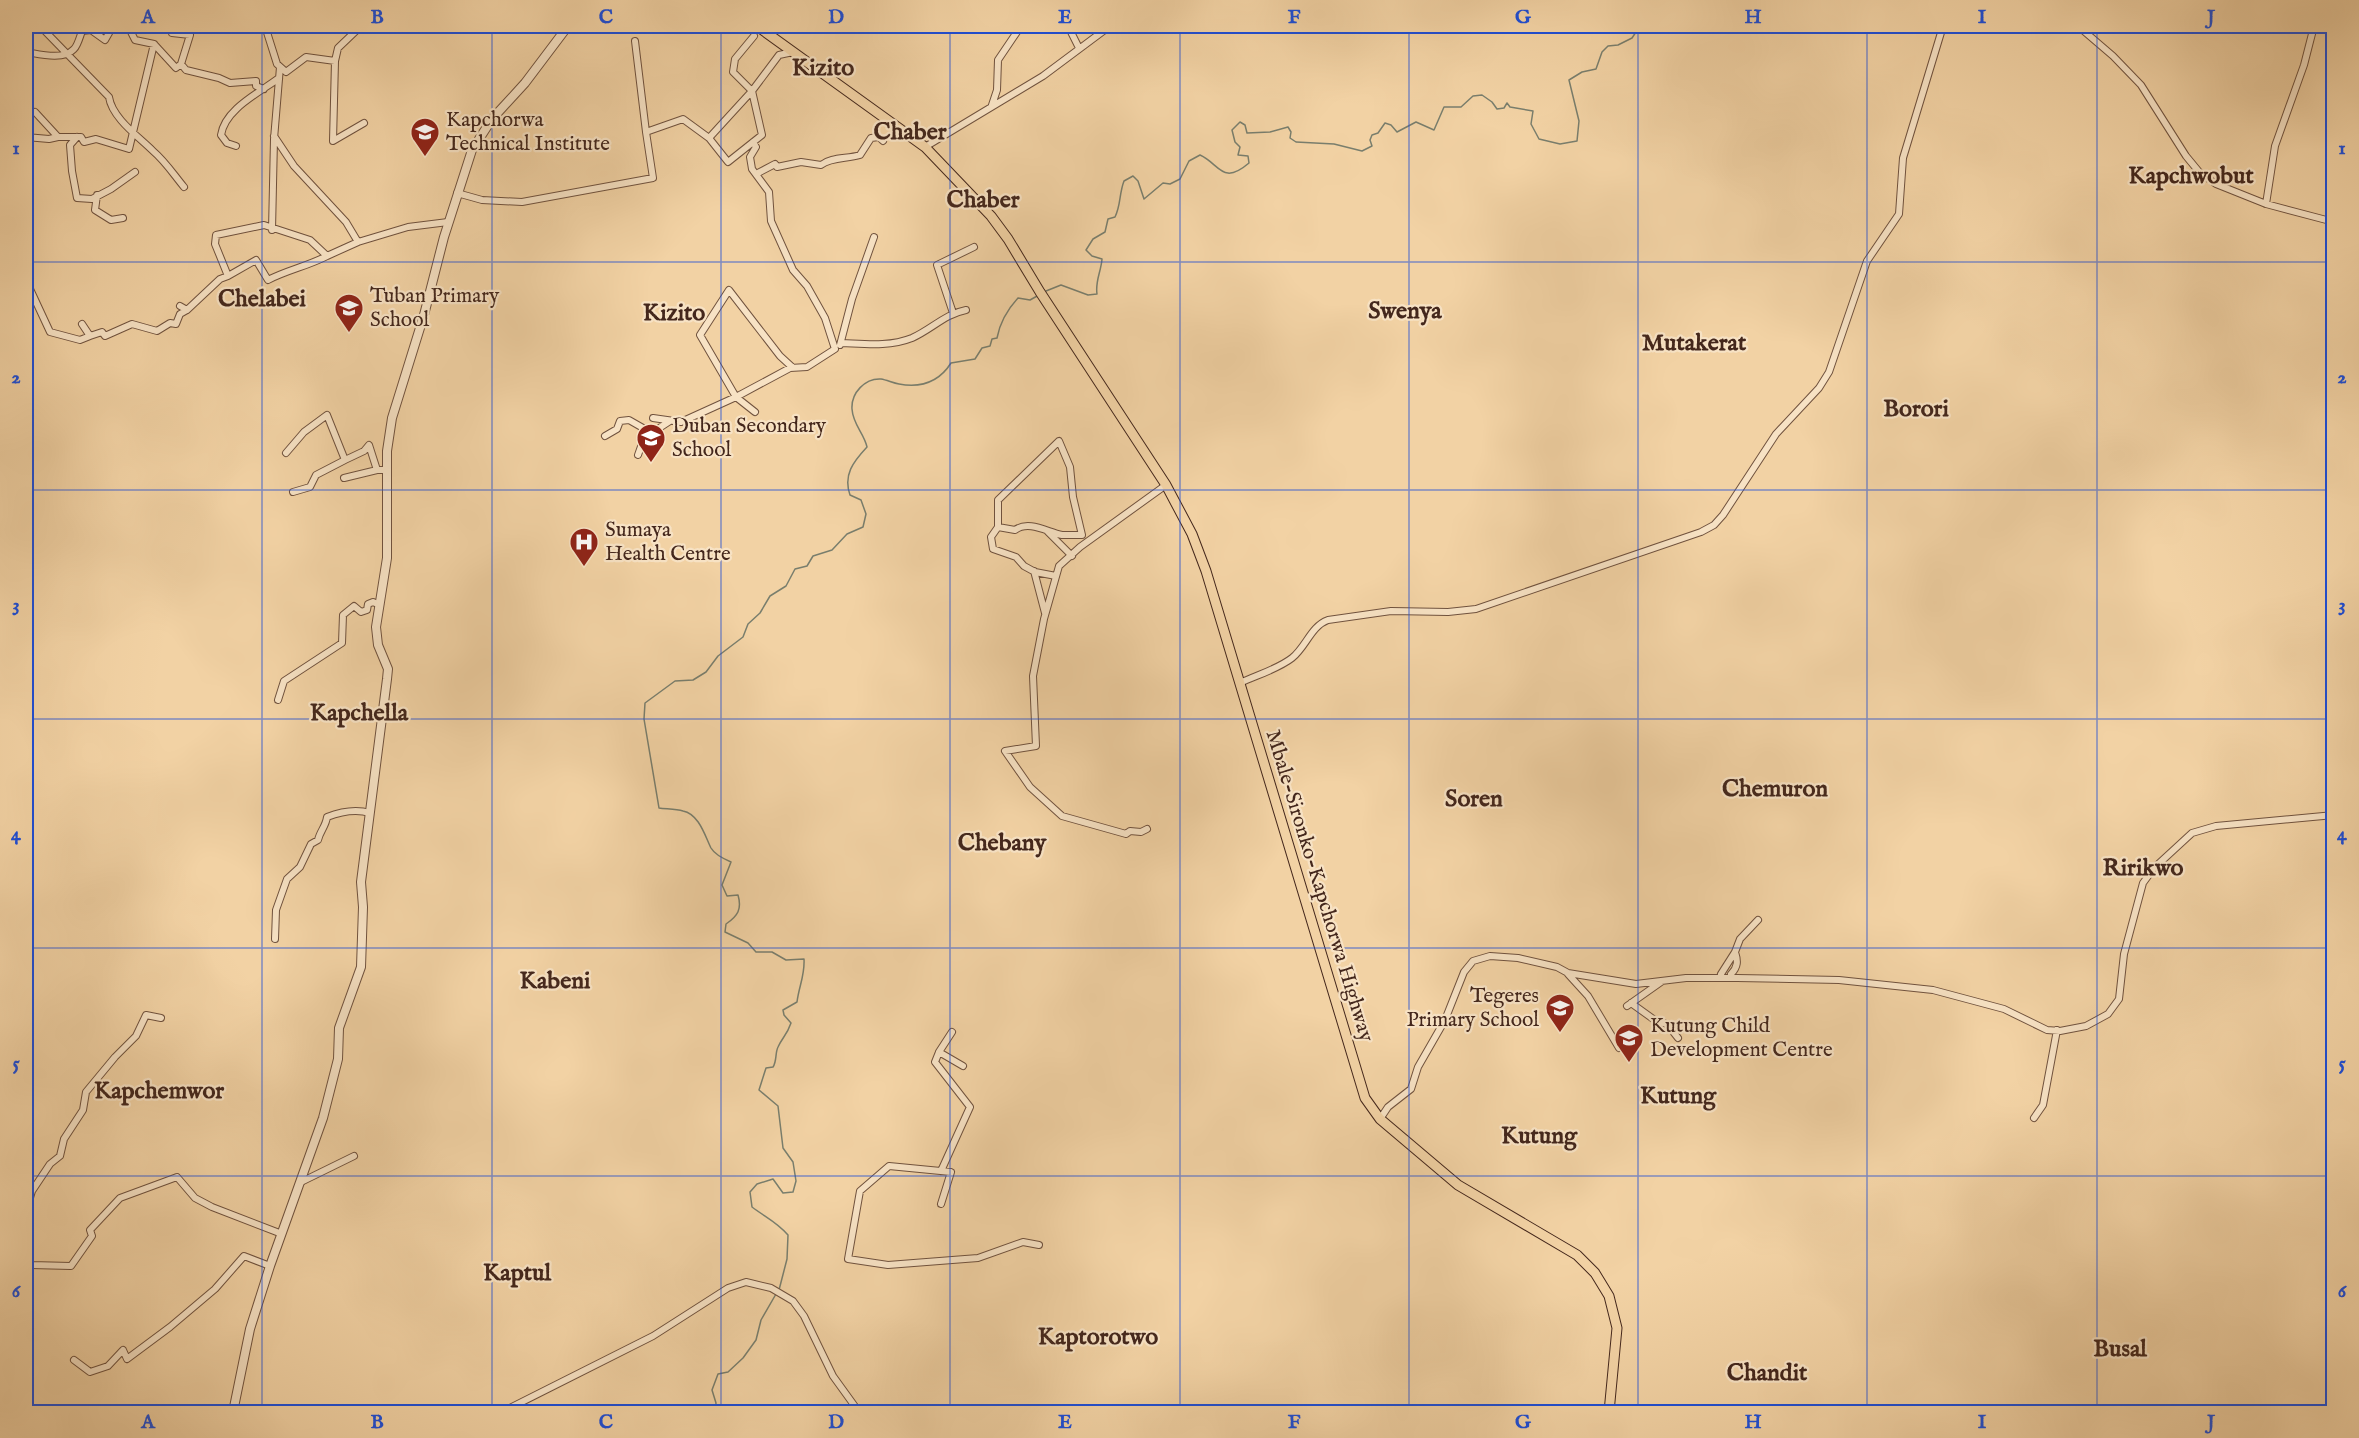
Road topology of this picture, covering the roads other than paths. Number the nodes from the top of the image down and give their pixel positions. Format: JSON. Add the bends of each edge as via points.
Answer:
{"nodes":[{"id":1,"x":40,"y":26,"type":"edge"},
{"id":2,"x":113,"y":26,"type":"edge"},
{"id":3,"x":128,"y":26,"type":"edge"},
{"id":4,"x":265,"y":26,"type":"edge"},
{"id":5,"x":362,"y":26,"type":"edge"},
{"id":6,"x":568,"y":26,"type":"edge"},
{"id":7,"x":757,"y":26,"type":"edge"},
{"id":8,"x":1021,"y":26,"type":"edge"},
{"id":9,"x":1068,"y":26,"type":"edge"},
{"id":10,"x":1110,"y":26,"type":"edge"},
{"id":11,"x":1943,"y":26,"type":"edge"},
{"id":12,"x":2078,"y":26,"type":"edge"},
{"id":13,"x":2314,"y":26,"type":"edge"},
{"id":14,"x":172,"y":33,"type":"dead end"},
{"id":15,"x":754,"y":36,"type":"dead end"},
{"id":16,"x":635,"y":40,"type":"dead end"},
{"id":17,"x":154,"y":44,"type":"junction"},
{"id":18,"x":1079,"y":48,"type":"junction"},
{"id":19,"x":793,"y":51,"type":"junction"},
{"id":20,"x":26,"y":52,"type":"edge"},
{"id":21,"x":66,"y":54,"type":"junction"},
{"id":22,"x":335,"y":61,"type":"junction"},
{"id":23,"x":181,"y":64,"type":"junction"},
{"id":24,"x":280,"y":67,"type":"junction"},
{"id":25,"x":279,"y":78,"type":"junction"},
{"id":26,"x":264,"y":89,"type":"junction"},
{"id":27,"x":753,"y":91,"type":"junction"},
{"id":28,"x":992,"y":106,"type":"junction"},
{"id":29,"x":35,"y":112,"type":"dead end"},
{"id":30,"x":364,"y":123,"type":"dead end"},
{"id":31,"x":646,"y":132,"type":"junction"},
{"id":32,"x":133,"y":134,"type":"junction"},
{"id":33,"x":274,"y":136,"type":"junction"},
{"id":34,"x":26,"y":137,"type":"edge"},
{"id":35,"x":57,"y":137,"type":"junction"},
{"id":36,"x":76,"y":137,"type":"junction"},
{"id":37,"x":709,"y":138,"type":"junction"},
{"id":38,"x":883,"y":141,"type":"dead end"},
{"id":39,"x":753,"y":142,"type":"junction"},
{"id":40,"x":236,"y":146,"type":"dead end"},
{"id":41,"x":925,"y":147,"type":"junction"},
{"id":42,"x":135,"y":172,"type":"dead end"},
{"id":43,"x":756,"y":174,"type":"junction"},
{"id":44,"x":184,"y":187,"type":"dead end"},
{"id":45,"x":457,"y":194,"type":"junction"},
{"id":46,"x":97,"y":195,"type":"junction"},
{"id":47,"x":2266,"y":204,"type":"junction"},
{"id":48,"x":123,"y":218,"type":"dead end"},
{"id":49,"x":448,"y":222,"type":"junction"},
{"id":50,"x":2334,"y":222,"type":"edge"},
{"id":51,"x":272,"y":230,"type":"junction"},
{"id":52,"x":874,"y":237,"type":"dead end"},
{"id":53,"x":358,"y":242,"type":"junction"},
{"id":54,"x":974,"y":247,"type":"dead end"},
{"id":55,"x":327,"y":256,"type":"junction"},
{"id":56,"x":26,"y":275,"type":"edge"},
{"id":57,"x":228,"y":276,"type":"junction"},
{"id":58,"x":28,"y":290,"type":"edge"},
{"id":59,"x":966,"y":310,"type":"dead end"},
{"id":60,"x":953,"y":313,"type":"junction"},
{"id":61,"x":82,"y":324,"type":"dead end"},
{"id":62,"x":90,"y":336,"type":"junction"},
{"id":63,"x":842,"y":343,"type":"junction"},
{"id":64,"x":835,"y":349,"type":"junction"},
{"id":65,"x":792,"y":367,"type":"junction"},
{"id":66,"x":736,"y":397,"type":"junction"},
{"id":67,"x":755,"y":412,"type":"dead end"},
{"id":68,"x":654,"y":418,"type":"dead end"},
{"id":69,"x":671,"y":421,"type":"junction"},
{"id":70,"x":605,"y":436,"type":"dead end"},
{"id":71,"x":644,"y":438,"type":"junction"},
{"id":72,"x":286,"y":453,"type":"dead end"},
{"id":73,"x":638,"y":455,"type":"dead end"},
{"id":74,"x":345,"y":460,"type":"junction"},
{"id":75,"x":377,"y":470,"type":"junction"},
{"id":76,"x":387,"y":470,"type":"junction"},
{"id":77,"x":344,"y":478,"type":"dead end"},
{"id":78,"x":1166,"y":485,"type":"junction"},
{"id":79,"x":292,"y":492,"type":"dead end"},
{"id":80,"x":998,"y":527,"type":"junction"},
{"id":81,"x":1048,"y":532,"type":"junction"},
{"id":82,"x":1072,"y":555,"type":"junction"},
{"id":83,"x":1034,"y":571,"type":"junction"},
{"id":84,"x":1056,"y":576,"type":"junction"},
{"id":85,"x":380,"y":605,"type":"junction"},
{"id":86,"x":1045,"y":614,"type":"junction"},
{"id":87,"x":1240,"y":683,"type":"junction"},
{"id":88,"x":278,"y":700,"type":"dead end"},
{"id":89,"x":370,"y":813,"type":"junction"},
{"id":90,"x":2334,"y":815,"type":"edge"},
{"id":91,"x":1147,"y":829,"type":"dead end"},
{"id":92,"x":1758,"y":920,"type":"dead end"},
{"id":93,"x":275,"y":939,"type":"dead end"},
{"id":94,"x":1735,"y":952,"type":"junction"},
{"id":95,"x":1568,"y":973,"type":"junction"},
{"id":96,"x":1721,"y":974,"type":"junction"},
{"id":97,"x":1731,"y":974,"type":"junction"},
{"id":98,"x":1767,"y":979,"type":"junction"},
{"id":99,"x":1662,"y":981,"type":"junction"},
{"id":100,"x":161,"y":1018,"type":"dead end"},
{"id":101,"x":2057,"y":1030,"type":"junction"},
{"id":102,"x":952,"y":1032,"type":"dead end"},
{"id":103,"x":1678,"y":1038,"type":"dead end"},
{"id":104,"x":1619,"y":1048,"type":"dead end"},
{"id":105,"x":939,"y":1052,"type":"junction"},
{"id":106,"x":963,"y":1066,"type":"dead end"},
{"id":107,"x":2034,"y":1118,"type":"dead end"},
{"id":108,"x":1380,"y":1119,"type":"junction"},
{"id":109,"x":354,"y":1156,"type":"dead end"},
{"id":110,"x":941,"y":1172,"type":"junction"},
{"id":111,"x":301,"y":1182,"type":"junction"},
{"id":112,"x":941,"y":1204,"type":"dead end"},
{"id":113,"x":26,"y":1211,"type":"edge"},
{"id":114,"x":282,"y":1234,"type":"junction"},
{"id":115,"x":1039,"y":1245,"type":"dead end"},
{"id":116,"x":26,"y":1253,"type":"edge"},
{"id":117,"x":270,"y":1266,"type":"junction"},
{"id":118,"x":74,"y":1360,"type":"dead end"},
{"id":119,"x":233,"y":1413,"type":"edge"},
{"id":120,"x":502,"y":1413,"type":"edge"},
{"id":121,"x":859,"y":1413,"type":"edge"},
{"id":122,"x":1609,"y":1413,"type":"edge"}],
"edges":[{"from":1,"to":21,"type":"street"},
{"from":2,"to":21,"type":"street","via":[[105,40],[91,30],[82,31],[76,47]]},
{"from":3,"to":17,"type":"street","via":[[135,40]]},
{"from":4,"to":24,"type":"street"},
{"from":5,"to":22,"type":"street","via":[[338,48]]},
{"from":6,"to":45,"type":"street","via":[[483,131]]},
{"from":7,"to":19,"type":"main road","name":"Mbale-Sironko-Kapchorwa Highway"},
{"from":8,"to":28,"type":"street","via":[[998,60],[998,90]]},
{"from":9,"to":18,"type":"street"},
{"from":10,"to":18,"type":"street"},
{"from":11,"to":87,"type":"street","via":[[1904,158],[1899,214],[1867,261],[1829,372],[1776,434],[1714,525],[1476,609],[1391,611],[1328,620],[1319,624],[1292,658]]},
{"from":12,"to":47,"type":"street","via":[[2141,85],[2200,173]]},
{"from":13,"to":47,"type":"street","via":[[2275,146]]},
{"from":14,"to":23,"type":"street","via":[[190,35]]},
{"from":15,"to":27,"type":"street","via":[[735,59],[733,72]]},
{"from":16,"to":31,"type":"street"},
{"from":17,"to":23,"type":"street","via":[[176,68]]},
{"from":17,"to":32,"type":"street"},
{"from":18,"to":28,"type":"street","via":[[1043,76]]},
{"from":19,"to":27,"type":"street","via":[[779,55]]},
{"from":19,"to":41,"type":"main road","name":"Mbale-Sironko-Kapchorwa Highway"},
{"from":20,"to":21,"type":"street"},
{"from":21,"to":32,"type":"street","via":[[109,97]]},
{"from":22,"to":24,"type":"street","via":[[306,57],[286,72]]},
{"from":22,"to":30,"type":"street","via":[[333,141]]},
{"from":23,"to":26,"type":"street","via":[[186,70],[230,84],[256,81],[256,86]]},
{"from":24,"to":25,"type":"street"},
{"from":25,"to":26,"type":"street"},
{"from":25,"to":33,"type":"street"},
{"from":26,"to":40,"type":"street","via":[[223,125],[221,135]]},
{"from":27,"to":37,"type":"street"},
{"from":27,"to":39,"type":"street","via":[[762,135]]},
{"from":28,"to":41,"type":"street"},
{"from":29,"to":35,"type":"street"},
{"from":31,"to":37,"type":"street","via":[[683,119]]},
{"from":31,"to":45,"type":"street","via":[[653,178],[522,202]]},
{"from":32,"to":36,"type":"street","via":[[129,149],[96,139],[84,142]]},
{"from":32,"to":44,"type":"street","via":[[154,151]]},
{"from":33,"to":51,"type":"street"},
{"from":33,"to":53,"type":"street","via":[[294,166],[346,222]]},
{"from":34,"to":35,"type":"street"},
{"from":35,"to":36,"type":"street"},
{"from":36,"to":46,"type":"street","via":[[70,145],[77,198],[92,199]]},
{"from":37,"to":39,"type":"street","via":[[728,162]]},
{"from":38,"to":43,"type":"street","via":[[871,138],[860,155],[849,159],[827,160],[821,165],[775,164]]},
{"from":39,"to":43,"type":"street","via":[[756,147],[750,157]]},
{"from":41,"to":78,"type":"main road","name":"Mbale-Sironko-Kapchorwa Highway","via":[[1008,239]]},
{"from":42,"to":46,"type":"street"},
{"from":43,"to":64,"type":"street","via":[[769,192],[771,221],[788,260],[825,318]]},
{"from":45,"to":49,"type":"street"},
{"from":46,"to":48,"type":"street","via":[[95,210],[111,220]]},
{"from":47,"to":50,"type":"street"},
{"from":49,"to":53,"type":"street","via":[[408,227]]},
{"from":49,"to":76,"type":"street","via":[[392,417]]},
{"from":51,"to":55,"type":"street","via":[[310,240]]},
{"from":51,"to":57,"type":"street","via":[[264,225],[216,235],[215,244]]},
{"from":52,"to":63,"type":"street","via":[[852,299]]},
{"from":53,"to":55,"type":"street"},
{"from":54,"to":60,"type":"street","via":[[937,265]]},
{"from":55,"to":57,"type":"street","via":[[268,280],[256,260]]},
{"from":56,"to":58,"type":"street"},
{"from":57,"to":62,"type":"street","via":[[184,308],[176,324],[170,322],[157,332],[132,324],[105,336],[102,332]]},
{"from":58,"to":62,"type":"street","via":[[50,332],[80,340]]},
{"from":59,"to":60,"type":"street"},
{"from":60,"to":63,"type":"street","via":[[912,338],[885,345]]},
{"from":61,"to":62,"type":"street"},
{"from":63,"to":64,"type":"street"},
{"from":64,"to":65,"type":"street","via":[[807,367]]},
{"from":65,"to":66,"type":"street"},
{"from":65,"to":66,"type":"street","via":[[729,290],[700,335]]},
{"from":66,"to":67,"type":"street"},
{"from":66,"to":69,"type":"street","via":[[681,422]]},
{"from":68,"to":69,"type":"street"},
{"from":69,"to":71,"type":"street"},
{"from":70,"to":71,"type":"street","via":[[618,429],[620,422],[629,420],[643,428]]},
{"from":71,"to":73,"type":"street"},
{"from":72,"to":74,"type":"street","via":[[304,432],[327,415]]},
{"from":74,"to":75,"type":"street","via":[[369,445]]},
{"from":74,"to":79,"type":"street","via":[[316,475],[310,487]]},
{"from":75,"to":76,"type":"street"},
{"from":75,"to":77,"type":"street"},
{"from":76,"to":85,"type":"street","via":[[387,558]]},
{"from":78,"to":82,"type":"street"},
{"from":78,"to":87,"type":"main road","name":"Mbale-Sironko-Kapchorwa Highway","via":[[1206,571]]},
{"from":80,"to":81,"type":"street","via":[[1039,527]]},
{"from":80,"to":81,"type":"street","via":[[998,501],[1059,441],[1070,467],[1082,535]]},
{"from":80,"to":83,"type":"street","via":[[991,537],[993,549],[1016,557]]},
{"from":81,"to":82,"type":"street"},
{"from":82,"to":84,"type":"street","via":[[1059,566]]},
{"from":83,"to":84,"type":"street"},
{"from":83,"to":86,"type":"street"},
{"from":84,"to":86,"type":"street"},
{"from":85,"to":88,"type":"street","via":[[372,602],[361,612],[354,606],[343,615],[342,643],[284,681]]},
{"from":85,"to":89,"type":"street","via":[[376,638],[388,669]]},
{"from":86,"to":91,"type":"street","via":[[1033,676],[1036,746],[1005,751],[1030,787],[1062,816],[1126,834]]},
{"from":87,"to":108,"type":"main road","name":"Mbale-Sironko-Kapchorwa Highway","via":[[1365,1098]]},
{"from":89,"to":93,"type":"street","via":[[335,813],[327,817],[318,840],[287,879],[276,910]]},
{"from":89,"to":111,"type":"street","via":[[362,882],[361,967],[339,1028],[338,1059]]},
{"from":90,"to":101,"type":"street","via":[[2216,826],[2192,833],[2143,883],[2124,954],[2121,992],[2114,1006],[2086,1026]]},
{"from":92,"to":94,"type":"street","via":[[1740,939]]},
{"from":94,"to":96,"type":"street"},
{"from":94,"to":97,"type":"street","via":[[1737,968]]},
{"from":95,"to":99,"type":"street","via":[[1624,983]]},
{"from":95,"to":104,"type":"street","via":[[1588,996]]},
{"from":95,"to":108,"type":"street","via":[[1507,956],[1473,961],[1464,972],[1411,1089],[1388,1107]]},
{"from":96,"to":97,"type":"street"},
{"from":96,"to":99,"type":"street"},
{"from":97,"to":98,"type":"street"},
{"from":98,"to":99,"type":"street","via":[[1695,977]]},
{"from":98,"to":101,"type":"street","via":[[1839,980],[1933,990],[2004,1009],[2037,1026]]},
{"from":99,"to":103,"type":"street","via":[[1629,1004],[1667,1024]]},
{"from":100,"to":113,"type":"street","via":[[146,1015],[136,1036],[86,1092],[83,1110],[64,1139],[60,1156],[32,1191]]},
{"from":101,"to":107,"type":"street","via":[[2043,1105]]},
{"from":102,"to":105,"type":"street"},
{"from":105,"to":106,"type":"street"},
{"from":105,"to":110,"type":"street","via":[[935,1062],[970,1107]]},
{"from":108,"to":122,"type":"main road","name":"Mbale-Sironko-Kapchorwa Highway","via":[[1458,1185],[1576,1255],[1595,1273],[1610,1296],[1617,1328]]},
{"from":109,"to":111,"type":"street"},
{"from":110,"to":112,"type":"street","via":[[951,1172]]},
{"from":110,"to":115,"type":"street","via":[[889,1166],[860,1191],[848,1259],[888,1265],[978,1258],[1023,1242]]},
{"from":111,"to":114,"type":"street"},
{"from":114,"to":116,"type":"street","via":[[195,1198],[177,1177],[120,1198],[90,1230],[92,1236],[71,1266],[31,1265]]},
{"from":114,"to":117,"type":"street"},
{"from":117,"to":118,"type":"street","via":[[244,1256],[215,1289],[127,1359],[123,1350],[108,1366],[90,1372]]},
{"from":117,"to":119,"type":"street","via":[[250,1329]]},
{"from":120,"to":121,"type":"street","via":[[653,1336],[737,1283],[754,1283],[788,1296],[804,1316],[833,1376]]}]}
